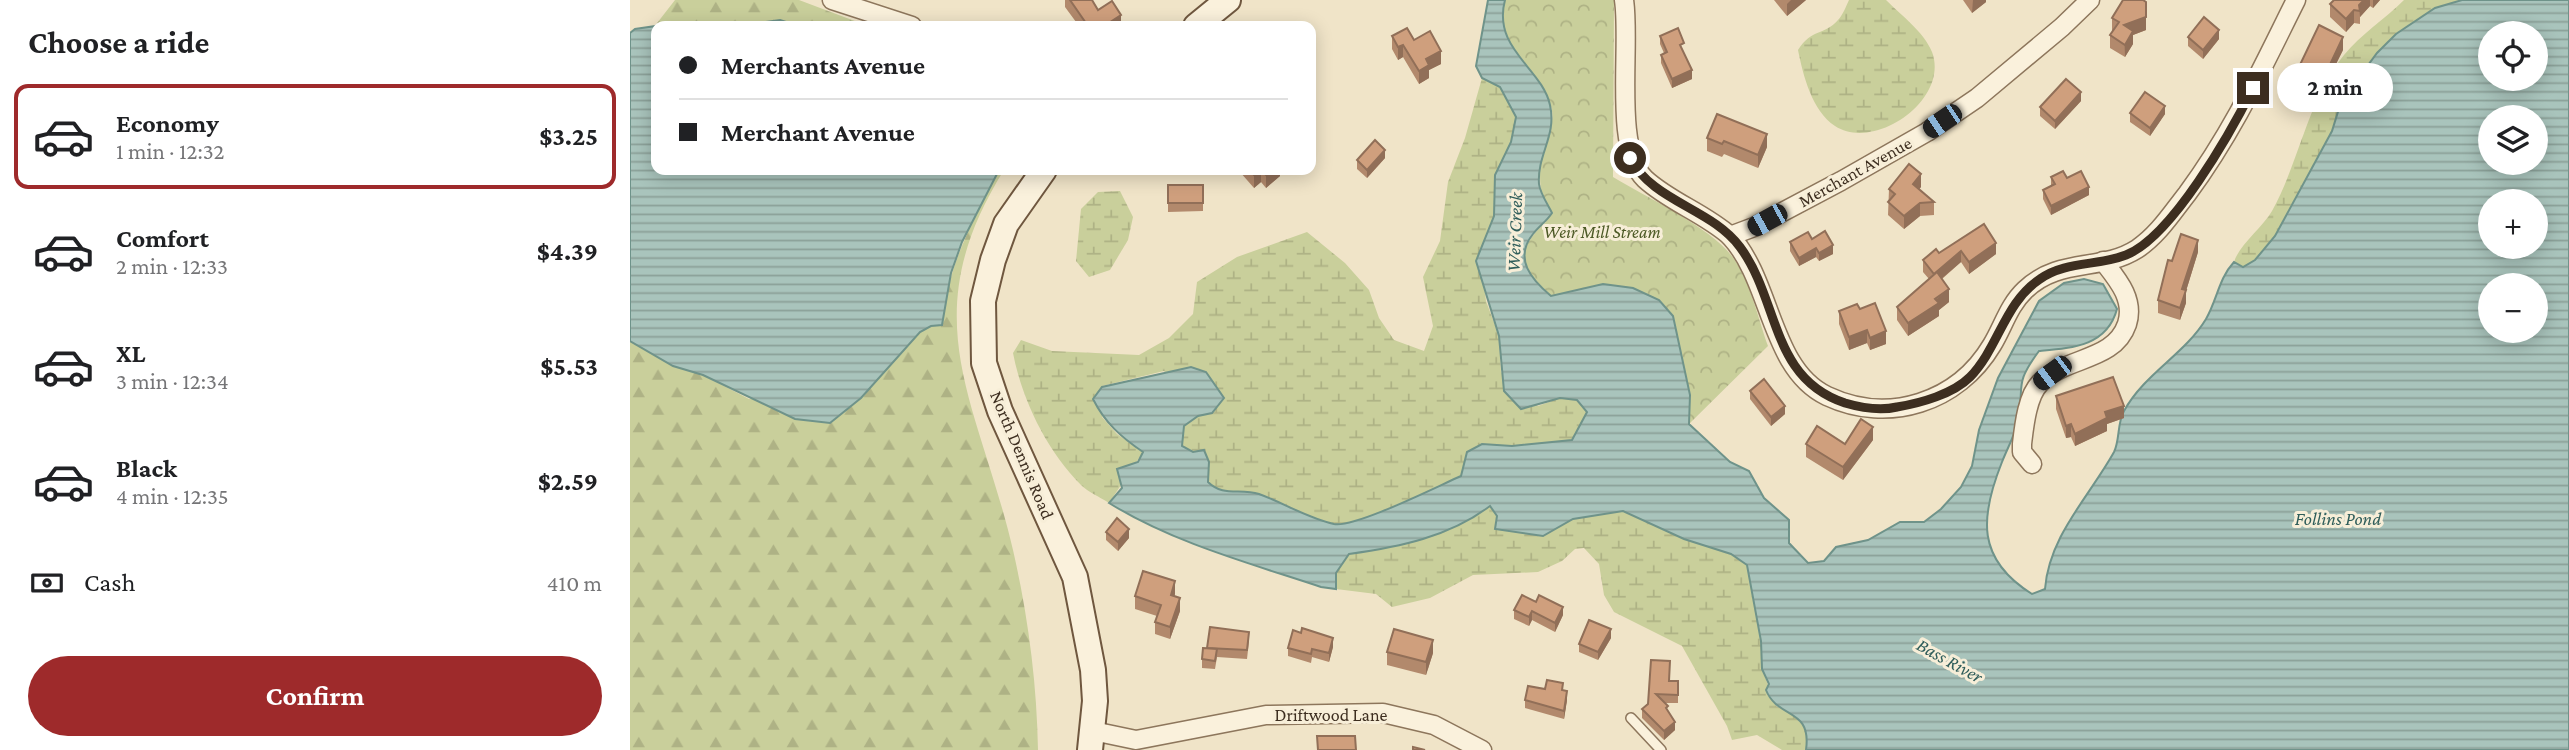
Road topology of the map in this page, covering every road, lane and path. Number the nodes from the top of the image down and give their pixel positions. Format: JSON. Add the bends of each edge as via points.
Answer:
{"nodes":[{"id":1,"x":831,"y":0,"type":"edge"},
{"id":2,"x":1228,"y":0,"type":"edge"},
{"id":3,"x":1624,"y":0,"type":"edge"},
{"id":4,"x":2090,"y":0,"type":"edge"},
{"id":5,"x":2296,"y":0,"type":"edge"},
{"id":6,"x":877,"y":7,"type":"edge"},
{"id":7,"x":903,"y":21,"type":"edge"},
{"id":8,"x":1202,"y":21,"type":"edge"},
{"id":9,"x":1037,"y":175,"type":"edge"},
{"id":10,"x":1730,"y":236,"type":"junction"},
{"id":11,"x":2103,"y":261,"type":"junction"},
{"id":12,"x":2032,"y":464,"type":"dead end"},
{"id":13,"x":1631,"y":718,"type":"dead end"},
{"id":14,"x":1091,"y":740,"type":"edge"},
{"id":15,"x":1482,"y":750,"type":"edge"},
{"id":16,"x":1661,"y":750,"type":"edge"}],
"edges":[{"from":1,"to":6,"type":"street"},
{"from":2,"to":8,"type":"main road"},
{"from":3,"to":10,"type":"street","via":[[1630,158],[1654,187]]},
{"from":4,"to":10,"type":"street","name":"Merchant Avenue","via":[[1977,98],[1927,132]]},
{"from":5,"to":11,"type":"street","via":[[2218,152],[2150,239]]},
{"from":6,"to":7,"type":"street"},
{"from":9,"to":14,"type":"main road","name":"North Dennis Road","via":[[1006,224],[993,260],[983,301],[984,363],[1000,411],[1075,577],[1093,670]]},
{"from":10,"to":11,"type":"street","via":[[1755,273],[1787,356],[1800,374],[1824,394],[1878,409],[1912,404],[1958,386],[1992,345],[2024,290],[2057,269]]},
{"from":11,"to":12,"type":"street","via":[[2127,298],[2129,319],[2108,349],[2061,368],[2034,390],[2022,444],[2022,452]]},
{"from":13,"to":16,"type":"lane"},
{"from":14,"to":15,"type":"street","name":"Driftwood Lane","via":[[1136,740],[1266,715],[1383,713],[1434,725]]}]}
